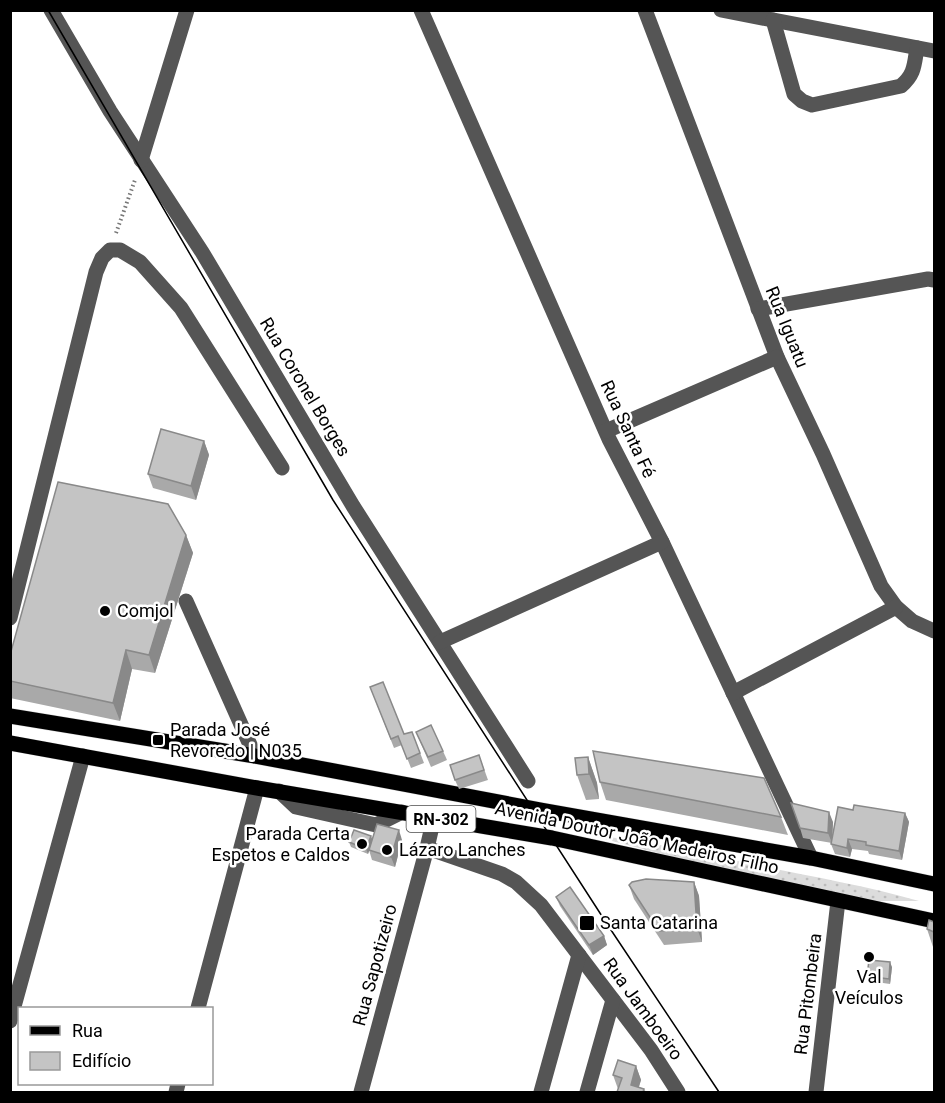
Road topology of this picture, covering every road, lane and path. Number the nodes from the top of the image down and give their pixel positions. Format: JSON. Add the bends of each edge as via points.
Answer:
{"nodes":[{"id":1,"x":51,"y":10,"type":"edge"},
{"id":2,"x":187,"y":10,"type":"edge"},
{"id":3,"x":421,"y":10,"type":"edge"},
{"id":4,"x":645,"y":10,"type":"edge"},
{"id":5,"x":721,"y":10,"type":"edge"},
{"id":6,"x":773,"y":20,"type":"junction"},
{"id":7,"x":917,"y":48,"type":"junction"},
{"id":8,"x":934,"y":51,"type":"edge"},
{"id":9,"x":141,"y":160,"type":"junction"},
{"id":10,"x":110,"y":250,"type":"junction"},
{"id":11,"x":934,"y":280,"type":"edge"},
{"id":12,"x":758,"y":309,"type":"junction"},
{"id":13,"x":777,"y":357,"type":"junction"},
{"id":14,"x":606,"y":431,"type":"junction"},
{"id":15,"x":282,"y":468,"type":"dead end"},
{"id":16,"x":662,"y":542,"type":"junction"},
{"id":17,"x":186,"y":601,"type":"dead end"},
{"id":18,"x":896,"y":607,"type":"junction"},
{"id":19,"x":10,"y":618,"type":"edge"},
{"id":20,"x":934,"y":631,"type":"edge"},
{"id":21,"x":440,"y":642,"type":"junction"},
{"id":22,"x":733,"y":693,"type":"junction"},
{"id":23,"x":10,"y":716,"type":"edge"},
{"id":24,"x":10,"y":743,"type":"edge"},
{"id":25,"x":83,"y":756,"type":"junction"},
{"id":26,"x":255,"y":756,"type":"junction"},
{"id":27,"x":528,"y":781,"type":"dead end"},
{"id":28,"x":257,"y":788,"type":"junction"},
{"id":29,"x":434,"y":818,"type":"junction"},
{"id":30,"x":428,"y":848,"type":"junction"},
{"id":31,"x":811,"y":858,"type":"junction"},
{"id":32,"x":934,"y":869,"type":"edge"},
{"id":33,"x":915,"y":880,"type":"junction"},
{"id":34,"x":934,"y":884,"type":"edge"},
{"id":35,"x":838,"y":901,"type":"junction"},
{"id":36,"x":895,"y":913,"type":"junction"},
{"id":37,"x":934,"y":914,"type":"edge"},
{"id":38,"x":934,"y":921,"type":"edge"},
{"id":39,"x":579,"y":956,"type":"junction"},
{"id":40,"x":613,"y":1000,"type":"junction"},
{"id":41,"x":198,"y":1007,"type":"edge"},
{"id":42,"x":10,"y":1021,"type":"edge"},
{"id":43,"x":361,"y":1092,"type":"edge"},
{"id":44,"x":541,"y":1092,"type":"edge"},
{"id":45,"x":587,"y":1092,"type":"edge"},
{"id":46,"x":678,"y":1092,"type":"edge"},
{"id":47,"x":816,"y":1092,"type":"edge"}],
"edges":[{"from":1,"to":9,"type":"street","name":"Rua Coronel Borges"},
{"from":2,"to":9,"type":"street"},
{"from":3,"to":14,"type":"street","name":"Rua Santa Fé"},
{"from":4,"to":12,"type":"street","name":"Rua Iguatu"},
{"from":5,"to":6,"type":"street"},
{"from":6,"to":7,"type":"street"},
{"from":6,"to":7,"type":"street","via":[[794,94],[812,105],[901,86],[913,72]]},
{"from":7,"to":8,"type":"street"},
{"from":9,"to":10,"type":"path"},
{"from":9,"to":21,"type":"street","name":"Rua Coronel Borges","via":[[202,252],[353,506]]},
{"from":10,"to":15,"type":"street","via":[[120,250],[140,262],[181,308]]},
{"from":10,"to":19,"type":"street","via":[[96,272]]},
{"from":11,"to":12,"type":"street"},
{"from":12,"to":13,"type":"street","name":"Rua Iguatu"},
{"from":13,"to":14,"type":"street"},
{"from":13,"to":18,"type":"street","name":"Rua Iguatu","via":[[881,586]]},
{"from":14,"to":16,"type":"street","name":"Rua Santa Fé"},
{"from":16,"to":21,"type":"street"},
{"from":16,"to":22,"type":"street","name":"Rua Santa Fé"},
{"from":17,"to":26,"type":"street"},
{"from":18,"to":20,"type":"street","name":"Rua Iguatu","via":[[912,621]]},
{"from":18,"to":22,"type":"street"},
{"from":21,"to":27,"type":"street","name":"Rua Coronel Borges"},
{"from":22,"to":31,"type":"street","name":"Rua Santa Fé"},
{"from":23,"to":26,"type":"main road","name":"Avenida Doutor João Medeiros Filho","number":"RN-302"},
{"from":24,"to":25,"type":"main road","name":"Avenida Doutor João Medeiros Filho","number":"RN-302"},
{"from":25,"to":28,"type":"main road","name":"Avenida Doutor João Medeiros Filho","number":"RN-302"},
{"from":25,"to":42,"type":"street"},
{"from":26,"to":31,"type":"main road","name":"Avenida Doutor João Medeiros Filho","number":"RN-302"},
{"from":28,"to":29,"type":"main road","name":"Avenida Doutor João Medeiros Filho","number":"RN-302"},
{"from":28,"to":41,"type":"street"},
{"from":29,"to":30,"type":"street"},
{"from":29,"to":35,"type":"main road","name":"Avenida Doutor João Medeiros Filho","number":"RN-302","via":[[552,838]]},
{"from":30,"to":39,"type":"street","name":"Rua Jamboeiro","via":[[516,882],[541,905]]},
{"from":30,"to":43,"type":"street","name":"Rua Sapotizeiro"},
{"from":31,"to":33,"type":"main road","name":"Avenida Doutor João Medeiros Filho","number":"RN-302"},
{"from":32,"to":33,"type":"main road"},
{"from":33,"to":34,"type":"main road","name":"Avenida Doutor João Medeiros Filho","number":"RN-302"},
{"from":35,"to":36,"type":"main road","name":"Avenida Doutor João Medeiros Filho","number":"RN-302"},
{"from":35,"to":47,"type":"street","name":"Rua Pitombeira"},
{"from":36,"to":37,"type":"main road","via":[[908,909]]},
{"from":36,"to":38,"type":"main road","name":"Avenida Doutor João Medeiros Filho","number":"RN-302"},
{"from":39,"to":40,"type":"street","name":"Rua Jamboeiro"},
{"from":39,"to":44,"type":"street"},
{"from":40,"to":45,"type":"street"},
{"from":40,"to":46,"type":"street","name":"Rua Jamboeiro"}]}
